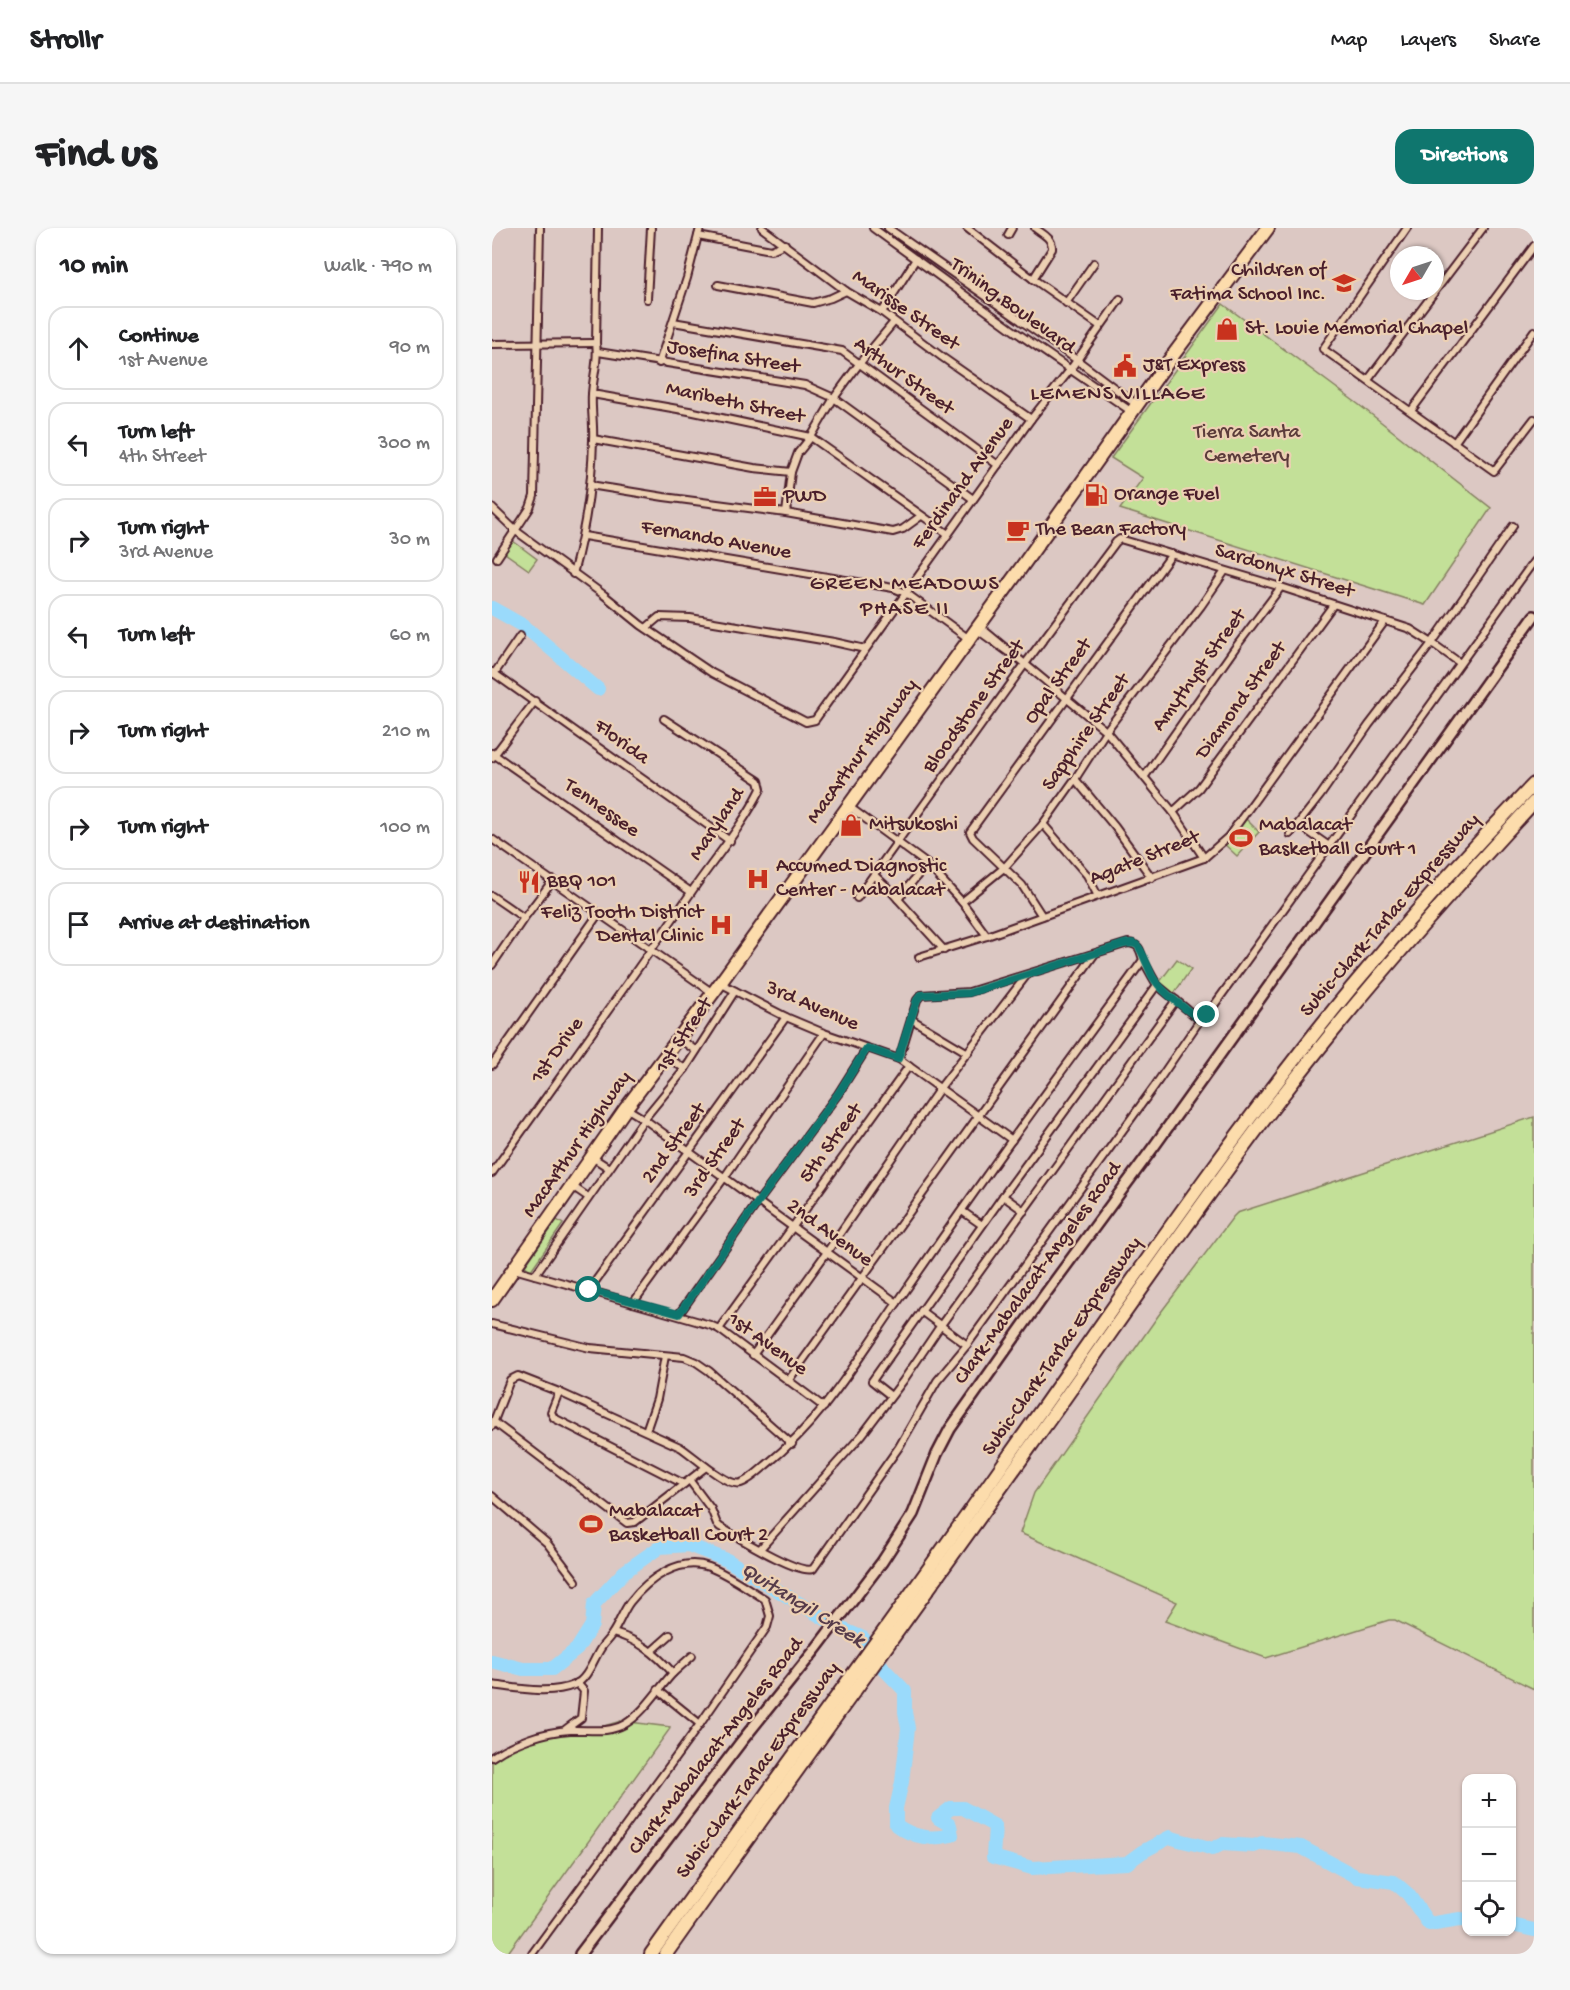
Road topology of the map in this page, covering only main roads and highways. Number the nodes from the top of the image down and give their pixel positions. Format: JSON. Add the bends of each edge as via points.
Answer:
{"nodes":[{"id":1,"x":1268,"y":228,"type":"edge"},
{"id":2,"x":1534,"y":616,"type":"edge"},
{"id":3,"x":1534,"y":784,"type":"edge"},
{"id":4,"x":1534,"y":802,"type":"edge"},
{"id":5,"x":494,"y":1294,"type":"edge"},
{"id":6,"x":898,"y":1623,"type":"junction"},
{"id":7,"x":848,"y":1692,"type":"junction"},
{"id":8,"x":580,"y":1954,"type":"edge"},
{"id":9,"x":651,"y":1954,"type":"edge"},
{"id":10,"x":666,"y":1954,"type":"edge"}],
"edges":[{"from":1,"to":5,"type":"highway","name":"MacArthur Highway"},
{"from":2,"to":8,"type":"main road","name":"Clark-Mabalacat-Angeles Road","via":[[963,1411],[937,1454],[900,1537]]},
{"from":3,"to":6,"type":"highway","name":"Subic-Clark-Tarlac Expressway","via":[[1463,859],[1353,987],[1270,1093],[1170,1229]]},
{"from":4,"to":6,"type":"highway","name":"Subic-Clark-Tarlac Expressway","via":[[1425,920],[1279,1100]]},
{"from":6,"to":7,"type":"highway","name":"Subic-Clark-Tarlac Expressway"},
{"from":7,"to":9,"type":"highway","name":"Subic-Clark-Tarlac Expressway"},
{"from":7,"to":10,"type":"highway","name":"Subic-Clark-Tarlac Expressway"}]}
